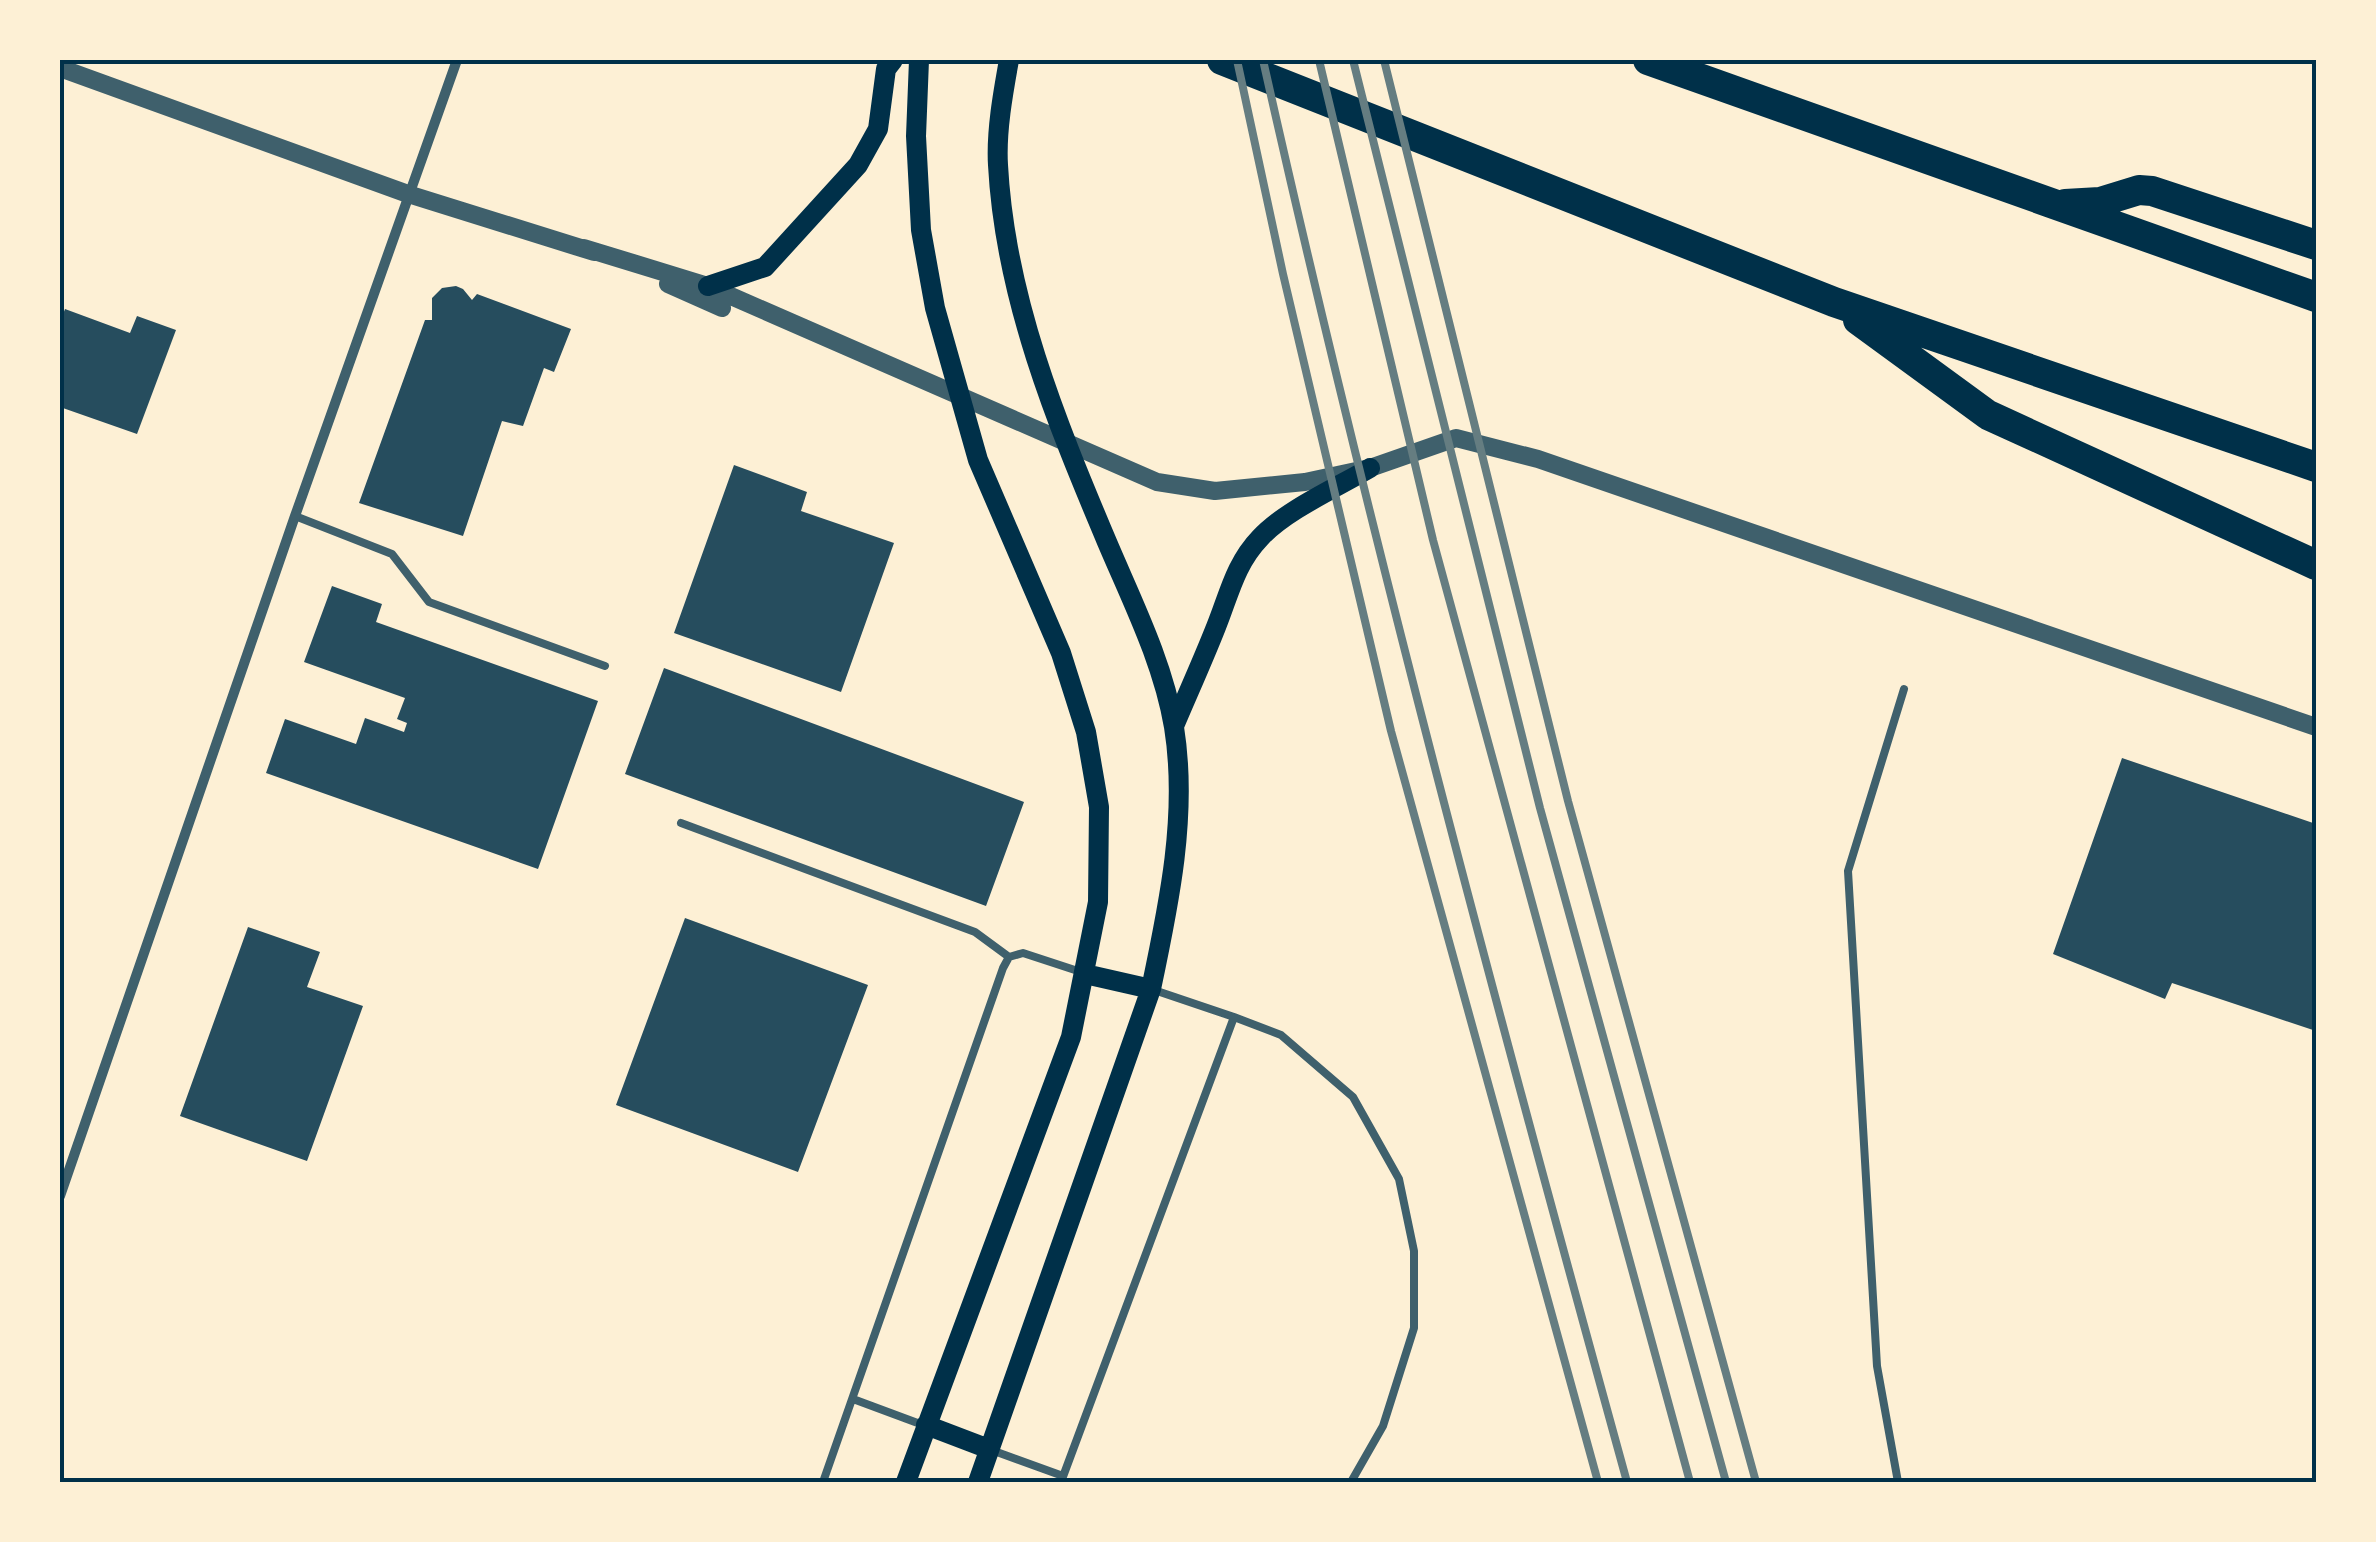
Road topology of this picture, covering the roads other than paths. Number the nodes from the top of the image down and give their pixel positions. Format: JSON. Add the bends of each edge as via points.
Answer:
{"nodes":[{"id":1,"x":457,"y":60,"type":"edge"},
{"id":2,"x":892,"y":60,"type":"edge"},
{"id":3,"x":919,"y":60,"type":"edge"},
{"id":4,"x":1222,"y":60,"type":"edge"},
{"id":5,"x":1648,"y":60,"type":"edge"},
{"id":6,"x":60,"y":68,"type":"edge"},
{"id":7,"x":1007,"y":69,"type":"edge"},
{"id":8,"x":408,"y":194,"type":"junction"},
{"id":9,"x":2054,"y":204,"type":"junction"},
{"id":10,"x":2316,"y":245,"type":"edge"},
{"id":11,"x":584,"y":248,"type":"junction"},
{"id":12,"x":708,"y":286,"type":"junction"},
{"id":13,"x":2316,"y":297,"type":"edge"},
{"id":14,"x":1834,"y":302,"type":"junction"},
{"id":15,"x":722,"y":308,"type":"dead end"},
{"id":16,"x":959,"y":395,"type":"junction"},
{"id":17,"x":1065,"y":440,"type":"junction"},
{"id":18,"x":1370,"y":468,"type":"junction"},
{"id":19,"x":2316,"y":468,"type":"edge"},
{"id":20,"x":295,"y":516,"type":"junction"},
{"id":21,"x":2316,"y":565,"type":"edge"},
{"id":22,"x":605,"y":666,"type":"dead end"},
{"id":23,"x":1904,"y":688,"type":"dead end"},
{"id":24,"x":1174,"y":726,"type":"junction"},
{"id":25,"x":2316,"y":727,"type":"edge"},
{"id":26,"x":681,"y":823,"type":"dead end"},
{"id":27,"x":1010,"y":957,"type":"junction"},
{"id":28,"x":1085,"y":974,"type":"junction"},
{"id":29,"x":1151,"y":989,"type":"junction"},
{"id":30,"x":1234,"y":1017,"type":"junction"},
{"id":31,"x":60,"y":1196,"type":"edge"},
{"id":32,"x":852,"y":1399,"type":"junction"},
{"id":33,"x":926,"y":1426,"type":"junction"},
{"id":34,"x":989,"y":1450,"type":"junction"},
{"id":35,"x":1062,"y":1479,"type":"edge"},
{"id":36,"x":823,"y":1482,"type":"edge"},
{"id":37,"x":906,"y":1482,"type":"edge"},
{"id":38,"x":978,"y":1482,"type":"edge"},
{"id":39,"x":1351,"y":1482,"type":"edge"},
{"id":40,"x":1898,"y":1482,"type":"edge"}],
"edges":[{"from":1,"to":8,"type":"street"},
{"from":2,"to":12,"type":"main road","via":[[878,129],[858,165],[765,266]]},
{"from":3,"to":16,"type":"main road","via":[[921,230]]},
{"from":4,"to":14,"type":"highway"},
{"from":5,"to":9,"type":"highway"},
{"from":6,"to":8,"type":"street"},
{"from":7,"to":17,"type":"main road","via":[[998,162],[1007,248]]},
{"from":8,"to":11,"type":"street"},
{"from":8,"to":20,"type":"street"},
{"from":9,"to":10,"type":"highway","via":[[2152,191]]},
{"from":9,"to":13,"type":"highway"},
{"from":11,"to":12,"type":"street"},
{"from":11,"to":15,"type":"street"},
{"from":12,"to":16,"type":"street"},
{"from":14,"to":19,"type":"highway"},
{"from":14,"to":21,"type":"highway","via":[[1988,415]]},
{"from":16,"to":17,"type":"street"},
{"from":16,"to":28,"type":"main road","via":[[978,460],[1061,653],[1086,732],[1098,808],[1098,902]]},
{"from":17,"to":18,"type":"street","via":[[1191,490],[1239,491]]},
{"from":17,"to":24,"type":"main road","via":[[1146,635]]},
{"from":18,"to":24,"type":"main road","via":[[1278,523],[1247,554]]},
{"from":18,"to":25,"type":"street","via":[[1456,438],[1538,458]]},
{"from":20,"to":22,"type":"lane","via":[[392,554],[429,602]]},
{"from":20,"to":31,"type":"street"},
{"from":23,"to":40,"type":"lane","via":[[1848,871],[1877,1366]]},
{"from":24,"to":29,"type":"main road","via":[[1177,836]]},
{"from":26,"to":27,"type":"lane","via":[[975,932]]},
{"from":27,"to":28,"type":"lane","via":[[1023,953]]},
{"from":27,"to":32,"type":"lane"},
{"from":28,"to":29,"type":"main road"},
{"from":28,"to":33,"type":"main road","via":[[1072,1037]]},
{"from":29,"to":30,"type":"lane"},
{"from":29,"to":34,"type":"main road"},
{"from":30,"to":35,"type":"lane"},
{"from":30,"to":39,"type":"lane","via":[[1281,1034],[1353,1096],[1400,1178],[1414,1251],[1414,1328],[1383,1426]]},
{"from":32,"to":33,"type":"lane"},
{"from":32,"to":36,"type":"lane"},
{"from":33,"to":34,"type":"main road"},
{"from":33,"to":37,"type":"main road"},
{"from":34,"to":35,"type":"lane"},
{"from":34,"to":38,"type":"main road"}]}
